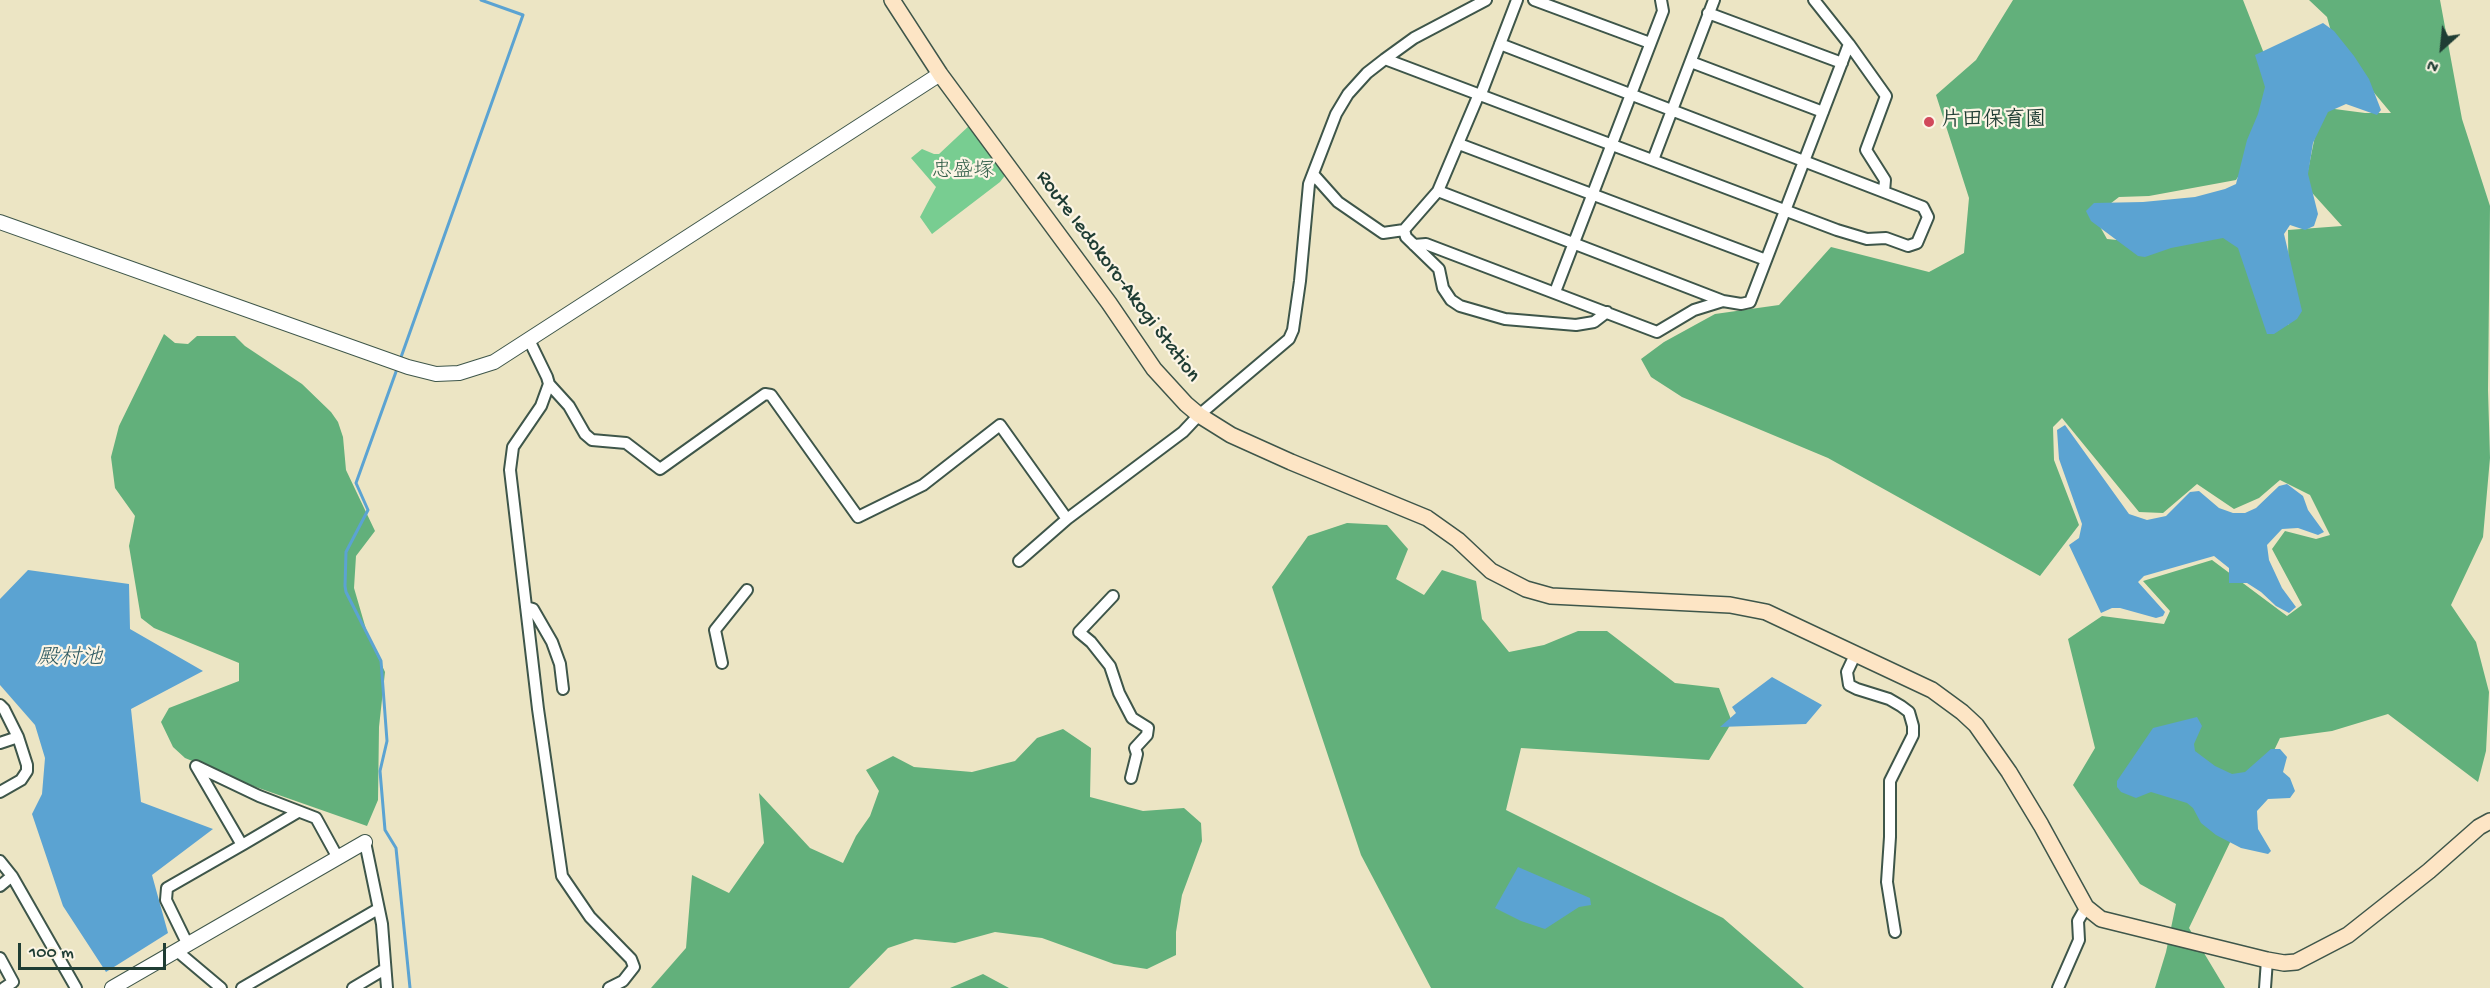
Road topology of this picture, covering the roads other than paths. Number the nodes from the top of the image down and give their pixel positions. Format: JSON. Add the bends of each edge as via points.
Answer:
{"nodes":[{"id":1,"x":892,"y":0,"type":"edge"},
{"id":2,"x":1486,"y":0,"type":"edge"},
{"id":3,"x":1517,"y":0,"type":"edge"},
{"id":4,"x":1534,"y":0,"type":"edge"},
{"id":5,"x":1661,"y":0,"type":"edge"},
{"id":6,"x":1714,"y":0,"type":"edge"},
{"id":7,"x":1814,"y":0,"type":"edge"},
{"id":8,"x":1708,"y":13,"type":"junction"},
{"id":9,"x":1650,"y":43,"type":"junction"},
{"id":10,"x":1500,"y":44,"type":"junction"},
{"id":11,"x":1849,"y":44,"type":"junction"},
{"id":12,"x":1385,"y":59,"type":"junction"},
{"id":13,"x":1691,"y":62,"type":"junction"},
{"id":14,"x":1842,"y":63,"type":"junction"},
{"id":15,"x":940,"y":74,"type":"junction"},
{"id":16,"x":1480,"y":94,"type":"junction"},
{"id":17,"x":1630,"y":94,"type":"junction"},
{"id":18,"x":1672,"y":110,"type":"junction"},
{"id":19,"x":1823,"y":112,"type":"junction"},
{"id":20,"x":1459,"y":144,"type":"junction"},
{"id":21,"x":1611,"y":144,"type":"junction"},
{"id":22,"x":1653,"y":160,"type":"junction"},
{"id":23,"x":1804,"y":161,"type":"junction"},
{"id":24,"x":1313,"y":174,"type":"junction"},
{"id":25,"x":1438,"y":191,"type":"junction"},
{"id":26,"x":1884,"y":192,"type":"junction"},
{"id":27,"x":1592,"y":194,"type":"junction"},
{"id":28,"x":1785,"y":211,"type":"junction"},
{"id":29,"x":0,"y":222,"type":"edge"},
{"id":30,"x":1404,"y":230,"type":"junction"},
{"id":31,"x":1574,"y":242,"type":"junction"},
{"id":32,"x":1414,"y":245,"type":"junction"},
{"id":33,"x":1766,"y":260,"type":"junction"},
{"id":34,"x":1555,"y":292,"type":"junction"},
{"id":35,"x":1723,"y":301,"type":"junction"},
{"id":36,"x":1607,"y":312,"type":"junction"},
{"id":37,"x":529,"y":340,"type":"junction"},
{"id":38,"x":549,"y":384,"type":"junction"},
{"id":39,"x":1199,"y":416,"type":"junction"},
{"id":40,"x":1068,"y":519,"type":"junction"},
{"id":41,"x":1019,"y":561,"type":"dead end"},
{"id":42,"x":747,"y":590,"type":"dead end"},
{"id":43,"x":1113,"y":596,"type":"dead end"},
{"id":44,"x":526,"y":607,"type":"junction"},
{"id":45,"x":1855,"y":655,"type":"junction"},
{"id":46,"x":722,"y":663,"type":"dead end"},
{"id":47,"x":563,"y":689,"type":"dead end"},
{"id":48,"x":0,"y":705,"type":"edge"},
{"id":49,"x":18,"y":737,"type":"junction"},
{"id":50,"x":0,"y":743,"type":"edge"},
{"id":51,"x":1131,"y":778,"type":"dead end"},
{"id":52,"x":0,"y":792,"type":"edge"},
{"id":53,"x":298,"y":812,"type":"junction"},
{"id":54,"x":2490,"y":821,"type":"edge"},
{"id":55,"x":365,"y":842,"type":"joint"},
{"id":56,"x":242,"y":845,"type":"junction"},
{"id":57,"x":338,"y":858,"type":"junction"},
{"id":58,"x":0,"y":861,"type":"edge"},
{"id":59,"x":12,"y":876,"type":"junction"},
{"id":60,"x":0,"y":886,"type":"edge"},
{"id":61,"x":2086,"y":908,"type":"junction"},
{"id":62,"x":378,"y":909,"type":"junction"},
{"id":63,"x":1895,"y":932,"type":"dead end"},
{"id":64,"x":183,"y":948,"type":"junction"},
{"id":65,"x":0,"y":958,"type":"edge"},
{"id":66,"x":2267,"y":960,"type":"junction"},
{"id":67,"x":385,"y":969,"type":"junction"},
{"id":68,"x":4,"y":988,"type":"edge"},
{"id":69,"x":76,"y":988,"type":"edge"},
{"id":70,"x":112,"y":988,"type":"edge"},
{"id":71,"x":221,"y":988,"type":"edge"},
{"id":72,"x":242,"y":988,"type":"edge"},
{"id":73,"x":353,"y":988,"type":"edge"},
{"id":74,"x":387,"y":988,"type":"edge"},
{"id":75,"x":609,"y":988,"type":"edge"},
{"id":76,"x":2058,"y":988,"type":"edge"},
{"id":77,"x":2265,"y":988,"type":"edge"}],
"edges":[{"from":1,"to":15,"type":"main road","name":"Route Iedokoro-Akogi Station"},
{"from":2,"to":12,"type":"street","via":[[1414,38]]},
{"from":3,"to":10,"type":"street"},
{"from":4,"to":9,"type":"street"},
{"from":5,"to":9,"type":"street","via":[[1663,11]]},
{"from":6,"to":8,"type":"street"},
{"from":7,"to":11,"type":"street"},
{"from":8,"to":13,"type":"street"},
{"from":8,"to":14,"type":"street"},
{"from":9,"to":17,"type":"street"},
{"from":10,"to":16,"type":"street"},
{"from":10,"to":17,"type":"street"},
{"from":11,"to":14,"type":"street"},
{"from":11,"to":26,"type":"street","via":[[1886,96],[1866,150],[1885,180]]},
{"from":12,"to":16,"type":"street"},
{"from":12,"to":24,"type":"street","via":[[1348,94]]},
{"from":13,"to":18,"type":"street"},
{"from":13,"to":19,"type":"street"},
{"from":14,"to":19,"type":"street"},
{"from":15,"to":37,"type":"street"},
{"from":15,"to":39,"type":"main road","name":"Route Iedokoro-Akogi Station","via":[[1110,303],[1154,369]]},
{"from":16,"to":20,"type":"street"},
{"from":16,"to":21,"type":"street"},
{"from":17,"to":18,"type":"street"},
{"from":17,"to":21,"type":"street"},
{"from":18,"to":22,"type":"street"},
{"from":18,"to":23,"type":"street"},
{"from":19,"to":23,"type":"street"},
{"from":20,"to":25,"type":"street"},
{"from":20,"to":27,"type":"street"},
{"from":21,"to":22,"type":"street"},
{"from":21,"to":27,"type":"street"},
{"from":22,"to":28,"type":"street"},
{"from":23,"to":26,"type":"street"},
{"from":23,"to":28,"type":"street"},
{"from":24,"to":30,"type":"street","via":[[1338,202],[1383,233]]},
{"from":24,"to":39,"type":"street","via":[[1289,339]]},
{"from":25,"to":30,"type":"street"},
{"from":25,"to":31,"type":"street"},
{"from":26,"to":28,"type":"street","via":[[1923,207],[1928,217],[1917,243],[1908,246],[1886,238],[1867,239]]},
{"from":27,"to":31,"type":"street"},
{"from":27,"to":33,"type":"street"},
{"from":28,"to":33,"type":"street"},
{"from":29,"to":37,"type":"street","via":[[421,371],[470,370],[494,362]]},
{"from":30,"to":32,"type":"street"},
{"from":31,"to":34,"type":"street"},
{"from":31,"to":35,"type":"street"},
{"from":32,"to":34,"type":"street","via":[[1426,244]]},
{"from":32,"to":36,"type":"street","via":[[1439,268],[1443,288],[1451,300],[1480,313],[1526,322],[1576,325],[1594,322]]},
{"from":33,"to":35,"type":"street","via":[[1750,302]]},
{"from":34,"to":36,"type":"street"},
{"from":35,"to":36,"type":"street","via":[[1686,314],[1657,332]]},
{"from":37,"to":38,"type":"street"},
{"from":38,"to":40,"type":"street","via":[[570,406],[592,440],[626,443],[660,470],[765,394],[771,395],[858,517],[923,485],[1000,425]]},
{"from":38,"to":44,"type":"street","via":[[541,406],[510,454]]},
{"from":39,"to":40,"type":"street"},
{"from":39,"to":45,"type":"main road","name":"Route Iedokoro-Akogi Station","via":[[1291,462],[1427,518],[1491,571],[1526,589],[1551,596],[1749,608],[1766,612]]},
{"from":40,"to":41,"type":"street"},
{"from":42,"to":46,"type":"street","via":[[715,630]]},
{"from":43,"to":51,"type":"street","via":[[1079,632],[1110,666],[1132,718],[1148,728],[1135,748]]},
{"from":44,"to":47,"type":"street","via":[[533,609],[552,642]]},
{"from":44,"to":75,"type":"street","via":[[562,876],[590,917],[634,967],[623,981]]},
{"from":45,"to":61,"type":"main road","name":"Route Iedokoro-Akogi Station","via":[[1932,690],[1976,725],[2041,825]]},
{"from":45,"to":63,"type":"street","via":[[1846,672],[1849,685],[1901,706],[1909,712],[1913,726],[1913,735],[1890,781],[1887,882]]},
{"from":48,"to":49,"type":"street"},
{"from":49,"to":50,"type":"street"},
{"from":49,"to":52,"type":"street","via":[[27,771],[21,780]]},
{"from":53,"to":56,"type":"street"},
{"from":53,"to":56,"type":"street","via":[[196,766]]},
{"from":53,"to":57,"type":"street","via":[[316,818]]},
{"from":54,"to":66,"type":"main road","via":[[2348,935],[2296,962]]},
{"from":55,"to":57,"type":"street"},
{"from":55,"to":62,"type":"street"},
{"from":56,"to":64,"type":"street","via":[[167,888],[166,900]]},
{"from":57,"to":64,"type":"street"},
{"from":58,"to":59,"type":"street"},
{"from":59,"to":60,"type":"street"},
{"from":59,"to":69,"type":"street"},
{"from":61,"to":66,"type":"main road","via":[[2110,922]]},
{"from":61,"to":76,"type":"street","via":[[2078,921],[2079,940]]},
{"from":62,"to":67,"type":"street"},
{"from":62,"to":72,"type":"street"},
{"from":64,"to":70,"type":"street"},
{"from":64,"to":71,"type":"street"},
{"from":65,"to":68,"type":"street","via":[[14,982]]},
{"from":66,"to":77,"type":"street"},
{"from":67,"to":73,"type":"street"},
{"from":67,"to":74,"type":"street"}]}
